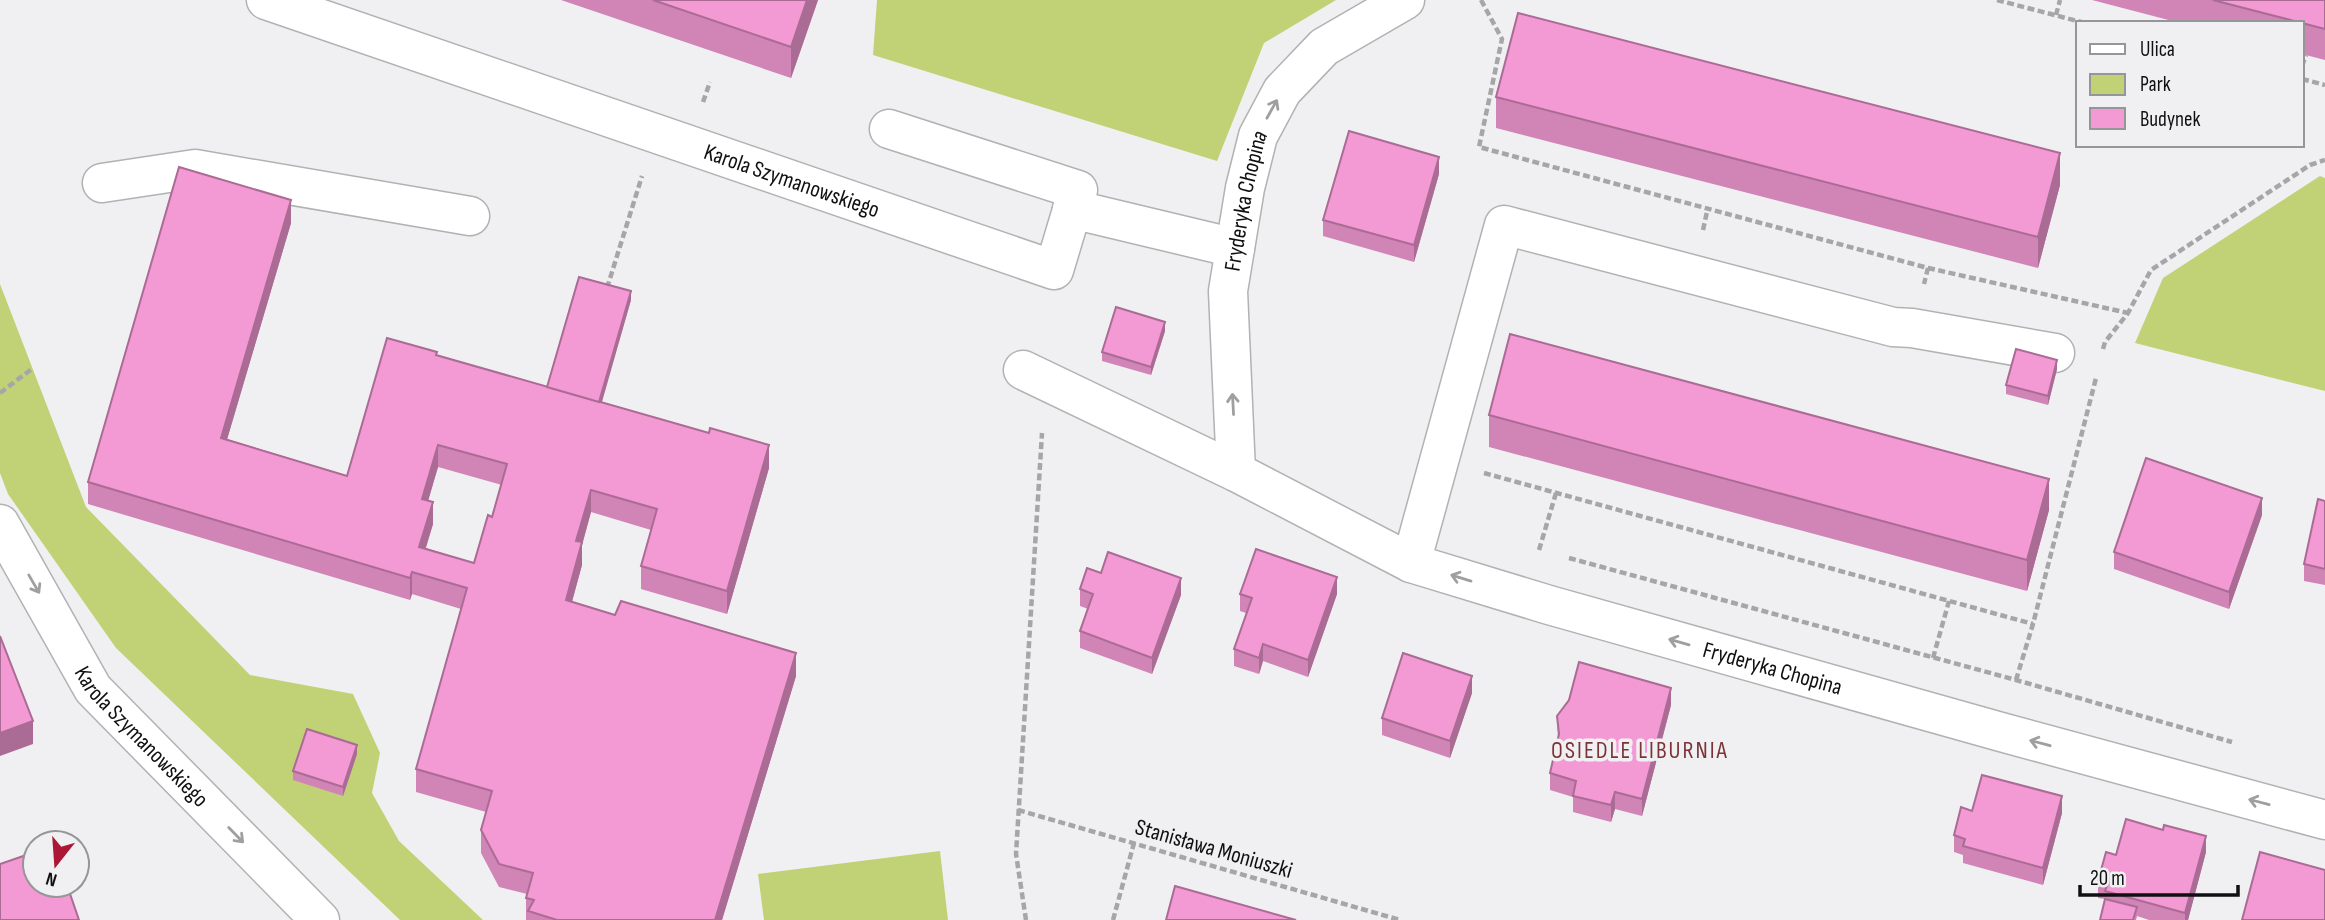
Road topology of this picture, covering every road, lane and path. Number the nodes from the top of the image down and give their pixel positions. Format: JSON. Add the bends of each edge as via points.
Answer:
{"nodes":[{"id":1,"x":266,"y":0,"type":"edge"},
{"id":2,"x":1405,"y":0,"type":"edge"},
{"id":3,"x":1481,"y":0,"type":"edge"},
{"id":4,"x":1997,"y":0,"type":"edge"},
{"id":5,"x":2060,"y":0,"type":"edge"},
{"id":6,"x":2056,"y":15,"type":"junction"},
{"id":7,"x":2078,"y":21,"type":"edge"},
{"id":8,"x":2306,"y":55,"type":"edge"},
{"id":9,"x":2304,"y":60,"type":"edge"},
{"id":10,"x":2304,"y":80,"type":"edge"},
{"id":11,"x":710,"y":82,"type":"dead end"},
{"id":12,"x":2325,"y":85,"type":"edge"},
{"id":13,"x":705,"y":97,"type":"dead end"},
{"id":14,"x":888,"y":129,"type":"dead end"},
{"id":15,"x":656,"y":132,"type":"junction"},
{"id":16,"x":2325,"y":160,"type":"edge"},
{"id":17,"x":102,"y":184,"type":"dead end"},
{"id":18,"x":1072,"y":209,"type":"junction"},
{"id":19,"x":470,"y":216,"type":"dead end"},
{"id":20,"x":1235,"y":248,"type":"junction"},
{"id":21,"x":1928,"y":268,"type":"junction"},
{"id":22,"x":604,"y":298,"type":"edge"},
{"id":23,"x":2129,"y":313,"type":"junction"},
{"id":24,"x":1912,"y":328,"type":"junction"},
{"id":25,"x":2055,"y":353,"type":"dead end"},
{"id":26,"x":2102,"y":355,"type":"dead end"},
{"id":27,"x":33,"y":368,"type":"dead end"},
{"id":28,"x":2098,"y":369,"type":"dead end"},
{"id":29,"x":1023,"y":370,"type":"joint"},
{"id":30,"x":0,"y":393,"type":"edge"},
{"id":31,"x":1237,"y":472,"type":"junction"},
{"id":32,"x":1480,"y":473,"type":"dead end"},
{"id":33,"x":1556,"y":493,"type":"junction"},
{"id":34,"x":0,"y":524,"type":"edge"},
{"id":35,"x":1527,"y":547,"type":"dead end"},
{"id":36,"x":1566,"y":557,"type":"dead end"},
{"id":37,"x":1411,"y":563,"type":"junction"},
{"id":38,"x":1949,"y":601,"type":"junction"},
{"id":39,"x":2033,"y":624,"type":"junction"},
{"id":40,"x":1933,"y":657,"type":"junction"},
{"id":41,"x":2016,"y":680,"type":"junction"},
{"id":42,"x":2245,"y":746,"type":"dead end"},
{"id":43,"x":1018,"y":810,"type":"junction"},
{"id":44,"x":2325,"y":820,"type":"edge"},
{"id":45,"x":1134,"y":843,"type":"junction"},
{"id":46,"x":320,"y":920,"type":"edge"},
{"id":47,"x":1026,"y":920,"type":"edge"},
{"id":48,"x":1113,"y":920,"type":"edge"},
{"id":49,"x":1400,"y":920,"type":"edge"}],
"edges":[{"from":1,"to":15,"type":"street","name":"Karola Szymanowskiego"},
{"from":20,"to":2,"type":"street","name":"Fryderyka Chopina","one_way":true,"via":[[1258,136],[1282,91],[1324,47]]},
{"from":3,"to":21,"type":"path","via":[[1502,39],[1479,147]]},
{"from":4,"to":6,"type":"path"},
{"from":5,"to":6,"type":"path"},
{"from":6,"to":7,"type":"path"},
{"from":8,"to":9,"type":"path"},
{"from":10,"to":12,"type":"path"},
{"from":11,"to":13,"type":"path"},
{"from":14,"to":18,"type":"street","via":[[1077,190]]},
{"from":15,"to":18,"type":"street","name":"Karola Szymanowskiego","via":[[1054,270]]},
{"from":15,"to":22,"type":"path"},
{"from":16,"to":23,"type":"path","via":[[2151,270]]},
{"from":17,"to":19,"type":"street","via":[[195,169]]},
{"from":18,"to":20,"type":"street"},
{"from":31,"to":20,"type":"street","name":"Fryderyka Chopina","one_way":true,"via":[[1228,291]]},
{"from":21,"to":23,"type":"path"},
{"from":21,"to":24,"type":"path"},
{"from":23,"to":26,"type":"path","via":[[2105,342]]},
{"from":24,"to":25,"type":"street"},
{"from":24,"to":37,"type":"street","via":[[1893,327],[1504,225]]},
{"from":27,"to":30,"type":"path"},
{"from":28,"to":39,"type":"path"},
{"from":29,"to":31,"type":"street","name":"Fryderyka Chopina"},
{"from":29,"to":43,"type":"path","via":[[1043,425]]},
{"from":31,"to":37,"type":"street","name":"Fryderyka Chopina"},
{"from":32,"to":33,"type":"path"},
{"from":33,"to":35,"type":"path","via":[[1539,550]]},
{"from":33,"to":38,"type":"path"},
{"from":34,"to":46,"type":"street","name":"Karola Szymanowskiego","one_way":true,"via":[[93,689]]},
{"from":36,"to":40,"type":"path"},
{"from":44,"to":37,"type":"street","name":"Fryderyka Chopina","one_way":true},
{"from":38,"to":39,"type":"path"},
{"from":38,"to":40,"type":"path"},
{"from":39,"to":41,"type":"path"},
{"from":40,"to":41,"type":"path"},
{"from":41,"to":42,"type":"path"},
{"from":43,"to":45,"type":"path","name":"Stanisława Moniuszki"},
{"from":43,"to":47,"type":"path","via":[[1016,854]]},
{"from":45,"to":48,"type":"path"},
{"from":45,"to":49,"type":"path","name":"Stanisława Moniuszki"}]}
